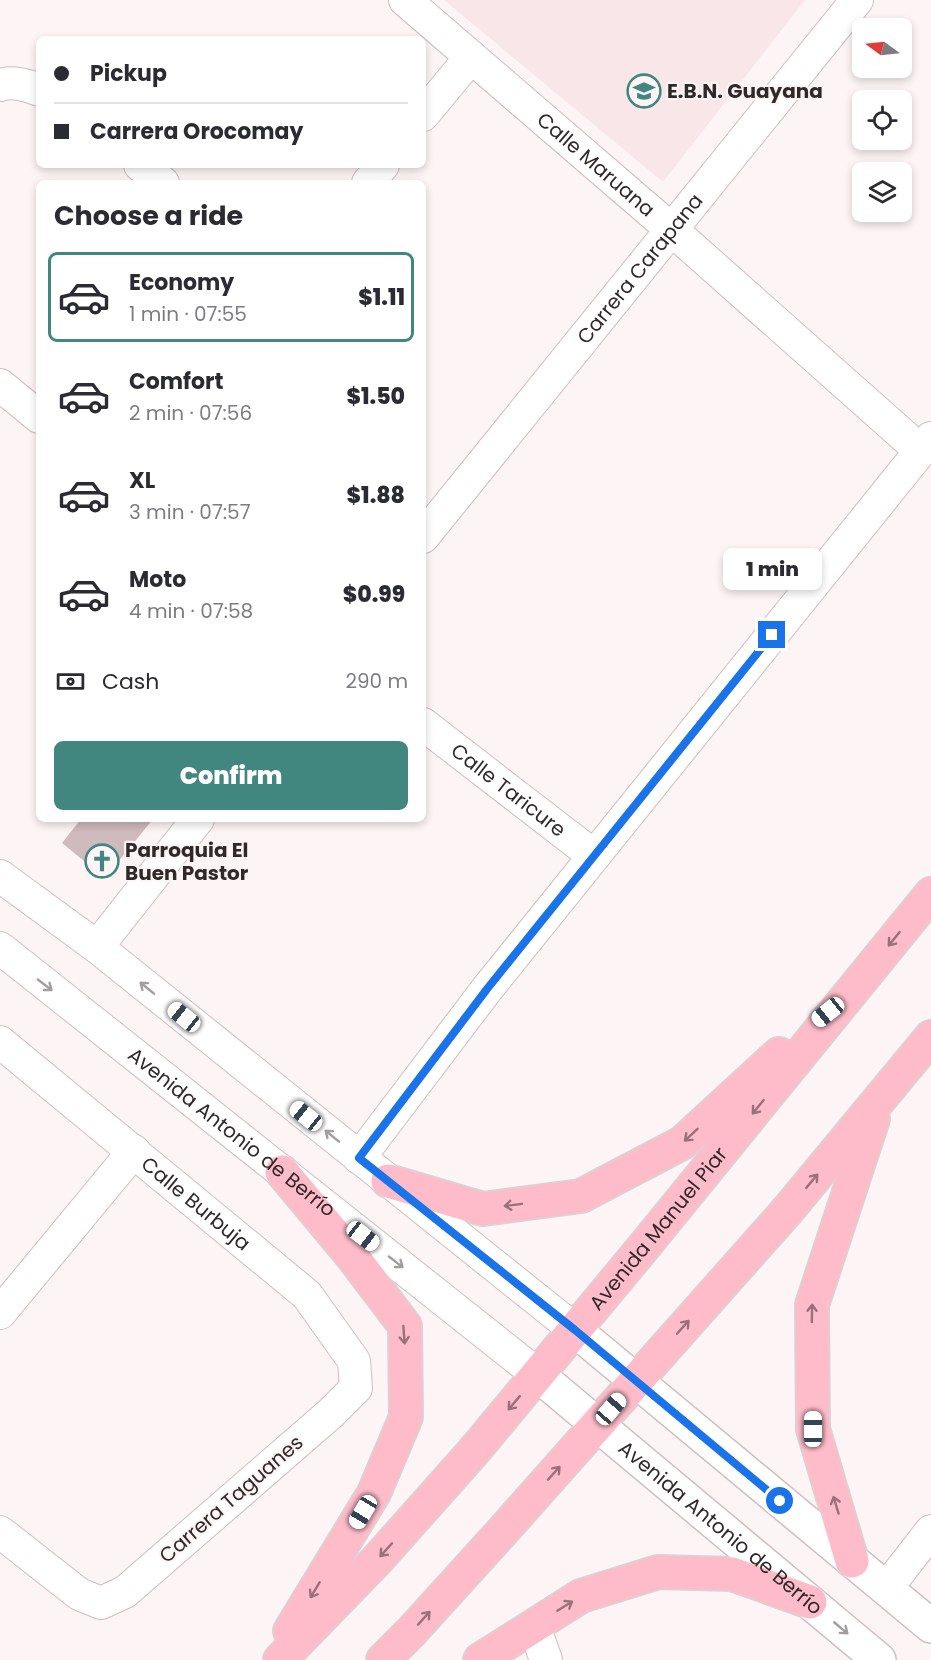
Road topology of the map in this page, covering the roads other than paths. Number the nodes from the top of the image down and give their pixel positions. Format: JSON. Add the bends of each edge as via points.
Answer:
{"nodes":[{"id":1,"x":405,"y":0,"type":"edge"},
{"id":2,"x":857,"y":0,"type":"edge"},
{"id":3,"x":471,"y":57,"type":"junction"},
{"id":4,"x":0,"y":85,"type":"edge"},
{"id":5,"x":36,"y":89,"type":"edge"},
{"id":6,"x":426,"y":111,"type":"edge"},
{"id":7,"x":144,"y":168,"type":"edge"},
{"id":8,"x":380,"y":168,"type":"edge"},
{"id":9,"x":159,"y":180,"type":"edge"},
{"id":10,"x":370,"y":180,"type":"edge"},
{"id":11,"x":672,"y":230,"type":"junction"},
{"id":12,"x":0,"y":385,"type":"edge"},
{"id":13,"x":36,"y":415,"type":"edge"},
{"id":14,"x":926,"y":445,"type":"edge"},
{"id":15,"x":426,"y":533,"type":"edge"},
{"id":16,"x":426,"y":726,"type":"edge"},
{"id":17,"x":196,"y":822,"type":"edge"},
{"id":18,"x":594,"y":856,"type":"junction"},
{"id":19,"x":0,"y":876,"type":"edge"},
{"id":20,"x":931,"y":894,"type":"edge"},
{"id":21,"x":97,"y":947,"type":"junction"},
{"id":22,"x":0,"y":948,"type":"edge"},
{"id":23,"x":845,"y":999,"type":"junction"},
{"id":24,"x":931,"y":1037,"type":"edge"},
{"id":25,"x":0,"y":1042,"type":"edge"},
{"id":26,"x":883,"y":1096,"type":"junction"},
{"id":27,"x":134,"y":1151,"type":"junction"},
{"id":28,"x":359,"y":1158,"type":"junction"},
{"id":29,"x":282,"y":1172,"type":"junction"},
{"id":30,"x":388,"y":1181,"type":"junction"},
{"id":31,"x":0,"y":1313,"type":"edge"},
{"id":32,"x":575,"y":1330,"type":"junction"},
{"id":33,"x":538,"y":1374,"type":"junction"},
{"id":34,"x":636,"y":1380,"type":"junction"},
{"id":35,"x":356,"y":1388,"type":"joint"},
{"id":36,"x":598,"y":1424,"type":"junction"},
{"id":37,"x":931,"y":1531,"type":"edge"},
{"id":38,"x":0,"y":1532,"type":"edge"},
{"id":39,"x":852,"y":1561,"type":"junction"},
{"id":40,"x":886,"y":1589,"type":"junction"},
{"id":41,"x":810,"y":1602,"type":"junction"},
{"id":42,"x":534,"y":1626,"type":"junction"},
{"id":43,"x":931,"y":1626,"type":"edge"},
{"id":44,"x":273,"y":1660,"type":"edge"},
{"id":45,"x":280,"y":1660,"type":"edge"},
{"id":46,"x":383,"y":1660,"type":"edge"},
{"id":47,"x":480,"y":1660,"type":"edge"},
{"id":48,"x":546,"y":1660,"type":"edge"},
{"id":49,"x":879,"y":1660,"type":"edge"}],
"edges":[{"from":1,"to":3,"type":"street","name":"Calle Maruana"},
{"from":2,"to":11,"type":"street","name":"Carrera Carapana"},
{"from":3,"to":6,"type":"street"},
{"from":3,"to":11,"type":"street","name":"Calle Maruana"},
{"from":4,"to":5,"type":"street"},
{"from":7,"to":9,"type":"street"},
{"from":8,"to":10,"type":"street"},
{"from":11,"to":14,"type":"street","name":"Calle Maruana"},
{"from":11,"to":15,"type":"street","name":"Carrera Carapana"},
{"from":12,"to":13,"type":"street"},
{"from":14,"to":18,"type":"street"},
{"from":16,"to":18,"type":"street","name":"Calle Taricure"},
{"from":17,"to":21,"type":"street"},
{"from":18,"to":28,"type":"street"},
{"from":19,"to":21,"type":"street"},
{"from":20,"to":23,"type":"highway","name":"Avenida Manuel Piar","one_way":true},
{"from":28,"to":21,"type":"street","one_way":true},
{"from":22,"to":29,"type":"street","name":"Avenida Antonio de Berrío","one_way":true},
{"from":23,"to":30,"type":"highway","one_way":true,"via":[[795,1039],[682,1143],[581,1196],[483,1209]]},
{"from":23,"to":32,"type":"highway","name":"Avenida Manuel Piar","one_way":true},
{"from":24,"to":26,"type":"highway"},
{"from":25,"to":27,"type":"street","name":"Calle Burbuja"},
{"from":34,"to":26,"type":"highway","one_way":true,"via":[[787,1211]]},
{"from":39,"to":26,"type":"highway","one_way":true,"via":[[813,1429],[812,1305],[867,1133]]},
{"from":27,"to":31,"type":"street"},
{"from":27,"to":35,"type":"street","name":"Calle Burbuja","via":[[307,1295],[354,1361]]},
{"from":28,"to":30,"type":"street"},
{"from":29,"to":33,"type":"street","name":"Avenida Antonio de Berrío","one_way":true},
{"from":29,"to":44,"type":"highway","one_way":true,"via":[[405,1326],[406,1417],[374,1493]]},
{"from":30,"to":32,"type":"street"},
{"from":32,"to":33,"type":"highway","name":"Avenida Manuel Piar"},
{"from":32,"to":34,"type":"street"},
{"from":33,"to":36,"type":"street","name":"Avenida Antonio de Berrío"},
{"from":33,"to":45,"type":"highway","name":"Avenida Manuel Piar","one_way":true,"via":[[377,1560]]},
{"from":34,"to":36,"type":"highway"},
{"from":34,"to":39,"type":"street"},
{"from":35,"to":38,"type":"street","name":"Carrera Taguanes","via":[[125,1592],[101,1603],[79,1594]]},
{"from":36,"to":41,"type":"street","name":"Avenida Antonio de Berrío"},
{"from":46,"to":36,"type":"highway","one_way":true},
{"from":37,"to":40,"type":"street"},
{"from":39,"to":40,"type":"street"},
{"from":40,"to":43,"type":"street"},
{"from":42,"to":41,"type":"highway","one_way":true,"via":[[581,1596],[658,1572],[732,1574]]},
{"from":41,"to":49,"type":"street","name":"Avenida Antonio de Berrío","one_way":true},
{"from":42,"to":47,"type":"highway"},
{"from":42,"to":48,"type":"street"}]}
